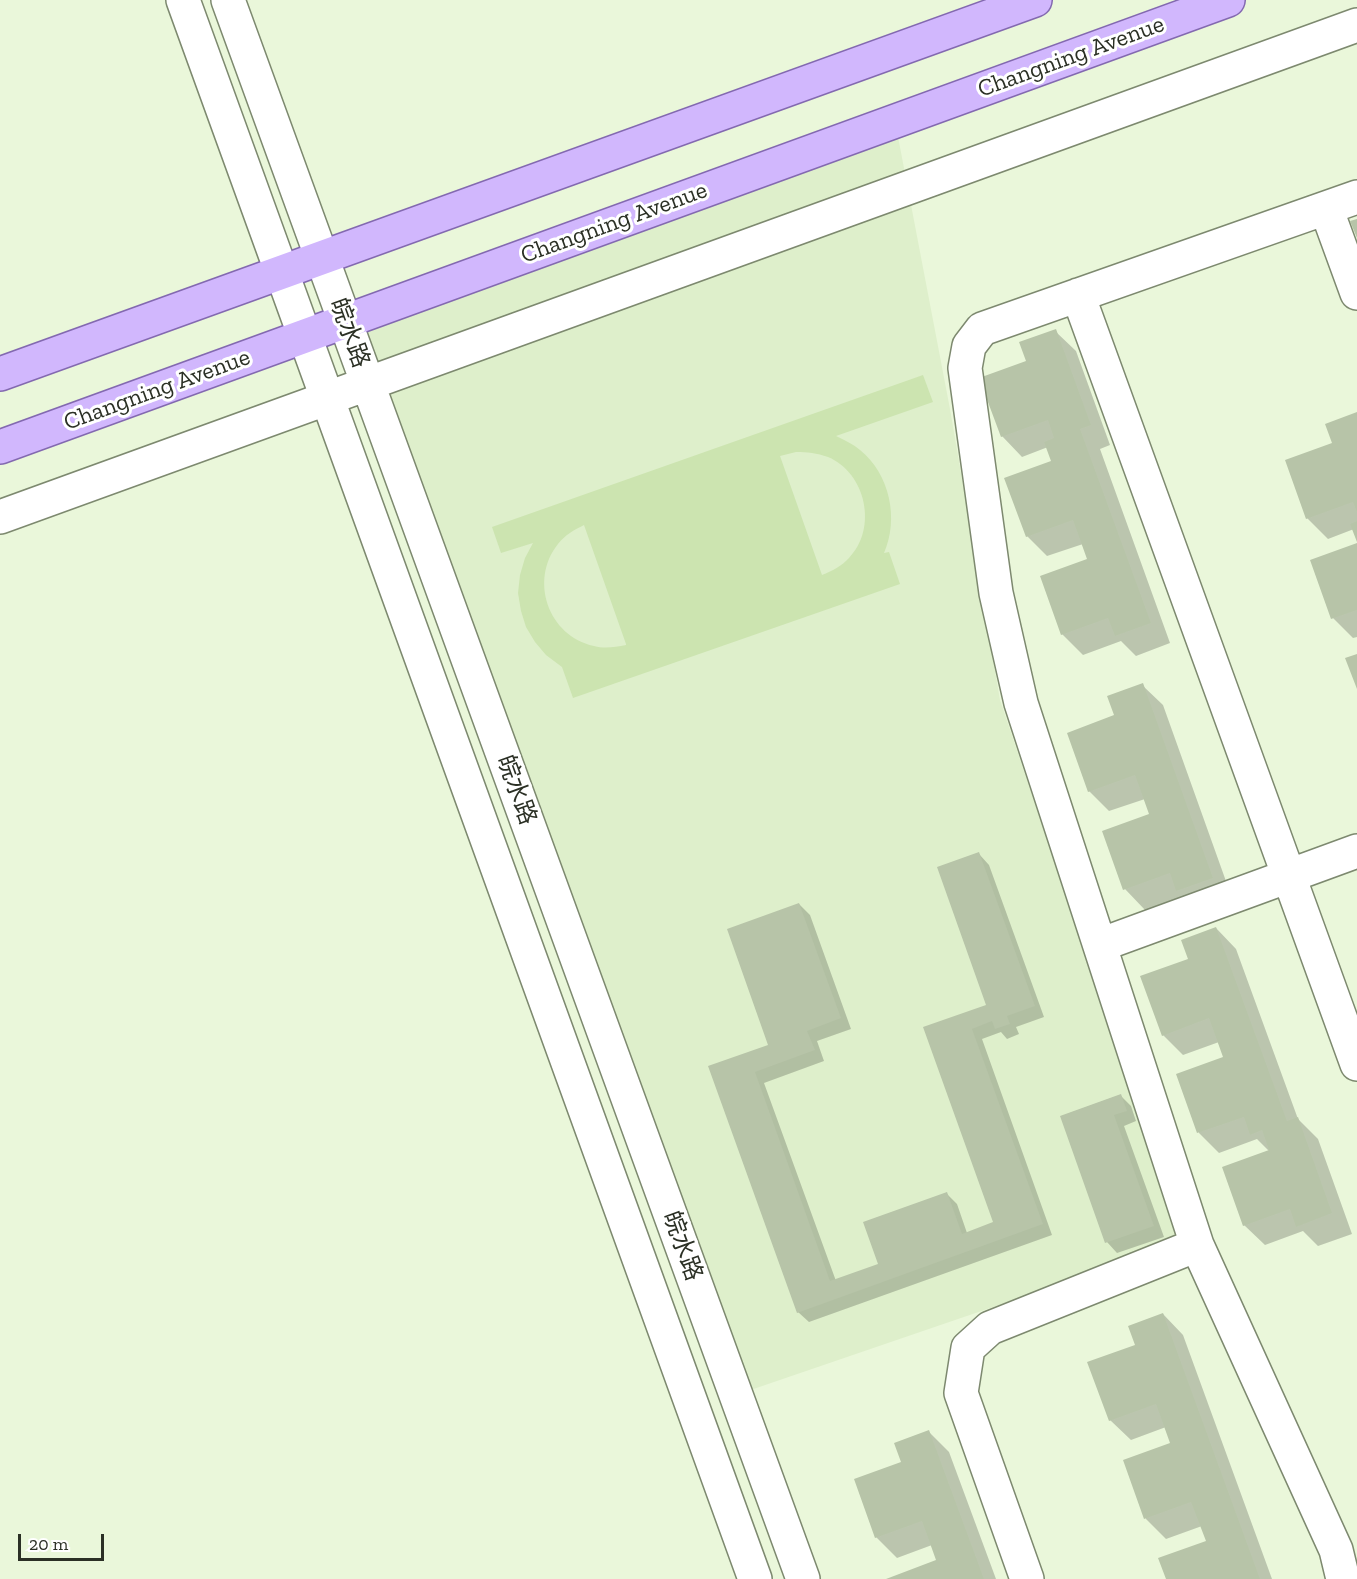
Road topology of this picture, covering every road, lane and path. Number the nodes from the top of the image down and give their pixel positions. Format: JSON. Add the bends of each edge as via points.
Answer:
{"nodes":[{"id":1,"x":183,"y":0,"type":"edge"},
{"id":2,"x":228,"y":0,"type":"edge"},
{"id":3,"x":1035,"y":0,"type":"edge"},
{"id":4,"x":1228,"y":0,"type":"edge"},
{"id":5,"x":1357,"y":25,"type":"edge"},
{"id":6,"x":1357,"y":197,"type":"edge"},
{"id":7,"x":1326,"y":208,"type":"junction"},
{"id":8,"x":322,"y":258,"type":"junction"},
{"id":9,"x":281,"y":272,"type":"junction"},
{"id":10,"x":1357,"y":293,"type":"edge"},
{"id":11,"x":1078,"y":295,"type":"junction"},
{"id":12,"x":345,"y":321,"type":"junction"},
{"id":13,"x":304,"y":336,"type":"junction"},
{"id":14,"x":0,"y":374,"type":"edge"},
{"id":15,"x":368,"y":384,"type":"junction"},
{"id":16,"x":327,"y":399,"type":"junction"},
{"id":17,"x":0,"y":447,"type":"edge"},
{"id":18,"x":0,"y":517,"type":"edge"},
{"id":19,"x":1357,"y":851,"type":"edge"},
{"id":20,"x":1289,"y":876,"type":"junction"},
{"id":21,"x":1100,"y":945,"type":"junction"},
{"id":22,"x":1357,"y":1064,"type":"edge"},
{"id":23,"x":1197,"y":1245,"type":"junction"},
{"id":24,"x":755,"y":1579,"type":"edge"},
{"id":25,"x":803,"y":1579,"type":"edge"},
{"id":26,"x":1027,"y":1579,"type":"edge"},
{"id":27,"x":1343,"y":1579,"type":"edge"}],
"edges":[{"from":1,"to":9,"type":"street","name":"皖水路"},
{"from":2,"to":8,"type":"street","name":"皖水路"},
{"from":3,"to":8,"type":"main road"},
{"from":4,"to":12,"type":"main road","name":"Changning Avenue"},
{"from":5,"to":15,"type":"street"},
{"from":6,"to":7,"type":"street"},
{"from":7,"to":10,"type":"street"},
{"from":7,"to":11,"type":"street"},
{"from":8,"to":9,"type":"main road"},
{"from":8,"to":12,"type":"street","name":"皖水路"},
{"from":9,"to":13,"type":"street","name":"皖水路"},
{"from":9,"to":14,"type":"main road"},
{"from":11,"to":20,"type":"street"},
{"from":11,"to":21,"type":"street","via":[[982,329],[969,346],[965,368],[996,593],[1021,703]]},
{"from":12,"to":13,"type":"main road","name":"Changning Avenue"},
{"from":12,"to":15,"type":"street","name":"皖水路"},
{"from":13,"to":16,"type":"street","name":"皖水路"},
{"from":13,"to":17,"type":"main road","name":"Changning Avenue"},
{"from":15,"to":16,"type":"street"},
{"from":15,"to":25,"type":"street","name":"皖水路"},
{"from":16,"to":18,"type":"street"},
{"from":16,"to":24,"type":"street","name":"皖水路"},
{"from":19,"to":20,"type":"street"},
{"from":20,"to":21,"type":"street"},
{"from":20,"to":22,"type":"street"},
{"from":21,"to":23,"type":"street"},
{"from":23,"to":26,"type":"street","via":[[990,1328],[968,1348],[961,1393]]},
{"from":23,"to":27,"type":"street","via":[[1336,1550]]}]}
